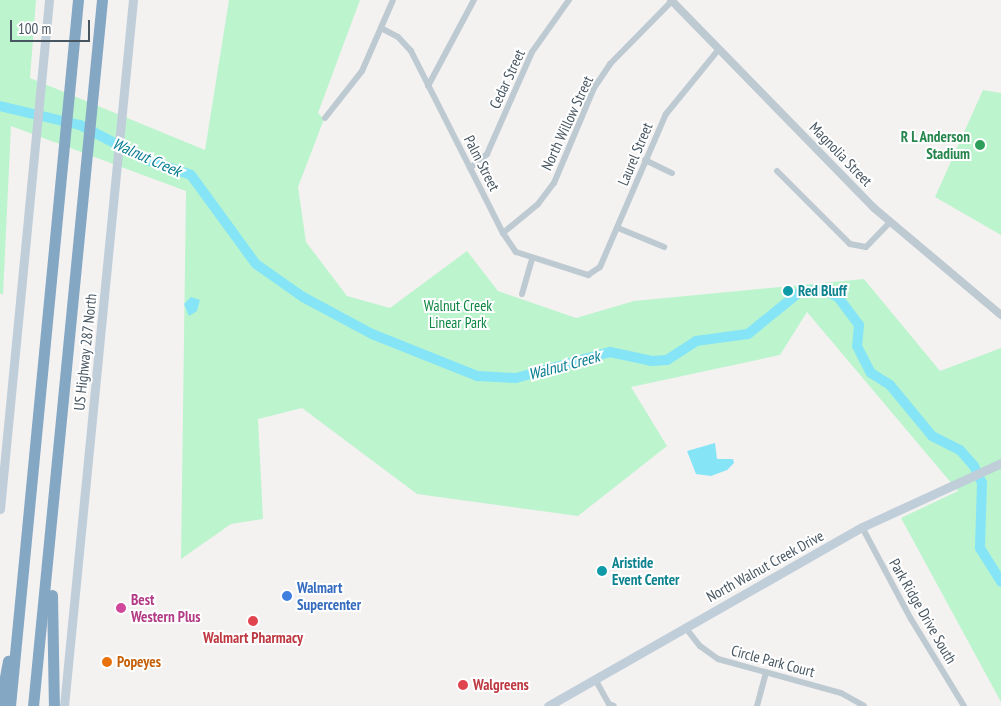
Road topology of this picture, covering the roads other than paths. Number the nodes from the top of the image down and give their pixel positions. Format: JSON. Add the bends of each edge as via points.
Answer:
{"nodes":[{"id":1,"x":49,"y":0,"type":"edge"},
{"id":2,"x":78,"y":0,"type":"edge"},
{"id":3,"x":102,"y":0,"type":"edge"},
{"id":4,"x":133,"y":0,"type":"edge"},
{"id":5,"x":393,"y":0,"type":"edge"},
{"id":6,"x":474,"y":0,"type":"edge"},
{"id":7,"x":569,"y":0,"type":"edge"},
{"id":8,"x":672,"y":0,"type":"edge"},
{"id":9,"x":381,"y":28,"type":"junction"},
{"id":10,"x":719,"y":49,"type":"junction"},
{"id":11,"x":428,"y":86,"type":"junction"},
{"id":12,"x":325,"y":118,"type":"dead end"},
{"id":13,"x":645,"y":160,"type":"junction"},
{"id":14,"x":470,"y":168,"type":"junction"},
{"id":15,"x":777,"y":171,"type":"dead end"},
{"id":16,"x":672,"y":173,"type":"dead end"},
{"id":17,"x":890,"y":222,"type":"junction"},
{"id":18,"x":618,"y":228,"type":"junction"},
{"id":19,"x":503,"y":233,"type":"junction"},
{"id":20,"x":664,"y":247,"type":"dead end"},
{"id":21,"x":532,"y":259,"type":"junction"},
{"id":22,"x":588,"y":275,"type":"joint"},
{"id":23,"x":522,"y":294,"type":"dead end"},
{"id":24,"x":1001,"y":315,"type":"edge"},
{"id":25,"x":3,"y":448,"type":"edge"},
{"id":26,"x":999,"y":464,"type":"edge"},
{"id":27,"x":0,"y":509,"type":"edge"},
{"id":28,"x":862,"y":527,"type":"junction"},
{"id":29,"x":48,"y":570,"type":"junction"},
{"id":30,"x":23,"y":574,"type":"junction"},
{"id":31,"x":685,"y":627,"type":"junction"},
{"id":32,"x":766,"y":672,"type":"junction"},
{"id":33,"x":595,"y":679,"type":"junction"},
{"id":34,"x":0,"y":704,"type":"edge"},
{"id":35,"x":10,"y":706,"type":"edge"},
{"id":36,"x":33,"y":706,"type":"edge"},
{"id":37,"x":54,"y":706,"type":"edge"},
{"id":38,"x":64,"y":706,"type":"edge"},
{"id":39,"x":548,"y":706,"type":"edge"},
{"id":40,"x":614,"y":706,"type":"edge"},
{"id":41,"x":757,"y":706,"type":"edge"},
{"id":42,"x":864,"y":706,"type":"edge"},
{"id":43,"x":964,"y":706,"type":"edge"}],
"edges":[{"from":1,"to":25,"type":"main road"},
{"from":2,"to":30,"type":"highway"},
{"from":3,"to":29,"type":"highway"},
{"from":4,"to":38,"type":"main road","name":"US Highway 287 North"},
{"from":5,"to":9,"type":"street"},
{"from":6,"to":11,"type":"street"},
{"from":7,"to":14,"type":"street","name":"Cedar Street","via":[[532,52],[484,159]]},
{"from":8,"to":10,"type":"street","name":"Magnolia Street"},
{"from":8,"to":19,"type":"street","name":"North Willow Street","via":[[610,64],[594,88],[554,183],[538,204]]},
{"from":9,"to":11,"type":"street","name":"Palm Street","via":[[406,45]]},
{"from":9,"to":12,"type":"street","via":[[362,71]]},
{"from":10,"to":13,"type":"street","name":"Laurel Street","via":[[675,100]]},
{"from":10,"to":17,"type":"street","name":"Magnolia Street"},
{"from":11,"to":14,"type":"street","name":"Palm Street"},
{"from":13,"to":16,"type":"street"},
{"from":13,"to":18,"type":"street","name":"Laurel Street"},
{"from":14,"to":19,"type":"street","name":"Palm Street"},
{"from":15,"to":17,"type":"street","via":[[850,244],[866,247]]},
{"from":17,"to":24,"type":"street","name":"Magnolia Street"},
{"from":18,"to":20,"type":"street"},
{"from":18,"to":22,"type":"street","name":"Laurel Street","via":[[600,267]]},
{"from":19,"to":21,"type":"street","name":"Palm Street","via":[[516,252]]},
{"from":21,"to":22,"type":"street","name":"Palm Street"},
{"from":21,"to":23,"type":"street"},
{"from":25,"to":27,"type":"main road"},
{"from":26,"to":28,"type":"main road","name":"North Walnut Creek Drive"},
{"from":28,"to":31,"type":"main road","name":"North Walnut Creek Drive"},
{"from":28,"to":43,"type":"street","name":"Park Ridge Drive South","via":[[911,619]]},
{"from":29,"to":36,"type":"highway"},
{"from":29,"to":37,"type":"highway","via":[[52,582]]},
{"from":30,"to":34,"type":"highway","via":[[16,589]]},
{"from":30,"to":35,"type":"highway"},
{"from":31,"to":32,"type":"street","name":"Circle Park Court","via":[[700,646],[718,659]]},
{"from":31,"to":33,"type":"main road","name":"North Walnut Creek Drive"},
{"from":32,"to":41,"type":"street"},
{"from":32,"to":42,"type":"street","name":"Circle Park Court","via":[[841,693]]},
{"from":33,"to":39,"type":"main road","name":"North Walnut Creek Drive"},
{"from":33,"to":40,"type":"street"}]}
